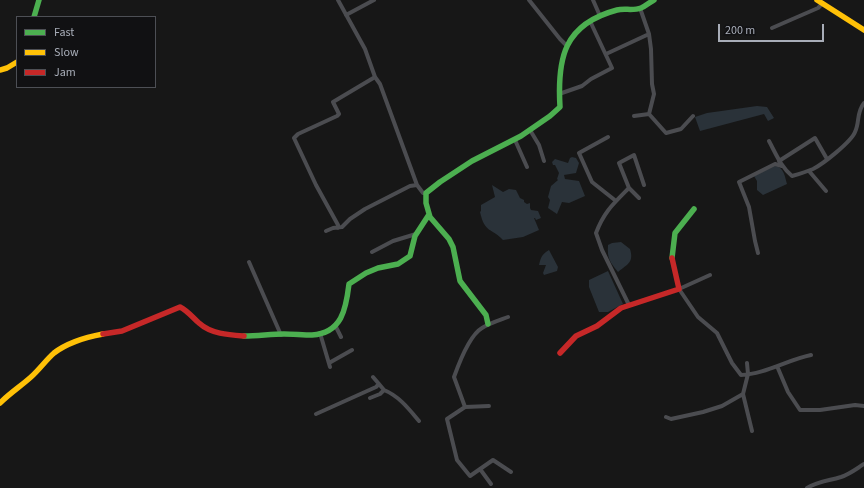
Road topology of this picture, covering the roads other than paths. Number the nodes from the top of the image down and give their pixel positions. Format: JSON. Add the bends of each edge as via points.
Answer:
{"nodes":[{"id":1,"x":39,"y":0,"type":"edge"},
{"id":2,"x":338,"y":0,"type":"edge"},
{"id":3,"x":374,"y":0,"type":"edge"},
{"id":4,"x":529,"y":0,"type":"edge"},
{"id":5,"x":593,"y":0,"type":"edge"},
{"id":6,"x":654,"y":0,"type":"edge"},
{"id":7,"x":820,"y":2,"type":"edge"},
{"id":8,"x":640,"y":8,"type":"junction"},
{"id":9,"x":346,"y":15,"type":"junction"},
{"id":10,"x":34,"y":16,"type":"edge"},
{"id":11,"x":600,"y":16,"type":"junction"},
{"id":12,"x":590,"y":21,"type":"junction"},
{"id":13,"x":772,"y":28,"type":"dead end"},
{"id":14,"x":864,"y":30,"type":"edge"},
{"id":15,"x":649,"y":34,"type":"junction"},
{"id":16,"x":567,"y":46,"type":"junction"},
{"id":17,"x":606,"y":54,"type":"junction"},
{"id":18,"x":16,"y":63,"type":"edge"},
{"id":19,"x":0,"y":70,"type":"edge"},
{"id":20,"x":375,"y":77,"type":"junction"},
{"id":21,"x":559,"y":94,"type":"junction"},
{"id":22,"x":864,"y":102,"type":"edge"},
{"id":23,"x":649,"y":114,"type":"junction"},
{"id":24,"x":634,"y":116,"type":"dead end"},
{"id":25,"x":692,"y":116,"type":"dead end"},
{"id":26,"x":530,"y":130,"type":"junction"},
{"id":27,"x":608,"y":137,"type":"dead end"},
{"id":28,"x":515,"y":140,"type":"junction"},
{"id":29,"x":769,"y":141,"type":"dead end"},
{"id":30,"x":827,"y":159,"type":"junction"},
{"id":31,"x":544,"y":161,"type":"dead end"},
{"id":32,"x":780,"y":161,"type":"junction"},
{"id":33,"x":782,"y":166,"type":"junction"},
{"id":34,"x":527,"y":167,"type":"dead end"},
{"id":35,"x":809,"y":171,"type":"junction"},
{"id":36,"x":418,"y":185,"type":"junction"},
{"id":37,"x":644,"y":185,"type":"dead end"},
{"id":38,"x":629,"y":188,"type":"junction"},
{"id":39,"x":826,"y":191,"type":"dead end"},
{"id":40,"x":426,"y":193,"type":"junction"},
{"id":41,"x":638,"y":198,"type":"dead end"},
{"id":42,"x":616,"y":201,"type":"junction"},
{"id":43,"x":694,"y":209,"type":"dead end"},
{"id":44,"x":428,"y":216,"type":"junction"},
{"id":45,"x":338,"y":228,"type":"junction"},
{"id":46,"x":326,"y":231,"type":"dead end"},
{"id":47,"x":416,"y":234,"type":"junction"},
{"id":48,"x":372,"y":252,"type":"dead end"},
{"id":49,"x":758,"y":253,"type":"dead end"},
{"id":50,"x":249,"y":262,"type":"dead end"},
{"id":51,"x":710,"y":275,"type":"dead end"},
{"id":52,"x":679,"y":289,"type":"junction"},
{"id":53,"x":629,"y":305,"type":"junction"},
{"id":54,"x":508,"y":317,"type":"dead end"},
{"id":55,"x":488,"y":324,"type":"junction"},
{"id":56,"x":335,"y":325,"type":"junction"},
{"id":57,"x":320,"y":333,"type":"junction"},
{"id":58,"x":281,"y":334,"type":"junction"},
{"id":59,"x":341,"y":337,"type":"dead end"},
{"id":60,"x":352,"y":350,"type":"dead end"},
{"id":61,"x":560,"y":353,"type":"dead end"},
{"id":62,"x":811,"y":355,"type":"dead end"},
{"id":63,"x":747,"y":363,"type":"dead end"},
{"id":64,"x":777,"y":366,"type":"junction"},
{"id":65,"x":748,"y":374,"type":"junction"},
{"id":66,"x":373,"y":377,"type":"dead end"},
{"id":67,"x":379,"y":384,"type":"junction"},
{"id":68,"x":384,"y":390,"type":"junction"},
{"id":69,"x":743,"y":394,"type":"junction"},
{"id":70,"x":370,"y":398,"type":"dead end"},
{"id":71,"x":0,"y":403,"type":"edge"},
{"id":72,"x":489,"y":406,"type":"dead end"},
{"id":73,"x":864,"y":406,"type":"edge"},
{"id":74,"x":466,"y":407,"type":"junction"},
{"id":75,"x":316,"y":414,"type":"dead end"},
{"id":76,"x":666,"y":417,"type":"dead end"},
{"id":77,"x":419,"y":420,"type":"dead end"},
{"id":78,"x":752,"y":431,"type":"dead end"},
{"id":79,"x":864,"y":464,"type":"edge"},
{"id":80,"x":480,"y":470,"type":"junction"},
{"id":81,"x":510,"y":472,"type":"dead end"},
{"id":82,"x":491,"y":484,"type":"dead end"},
{"id":83,"x":807,"y":488,"type":"edge"}],
"edges":[{"from":1,"to":10,"type":"main road"},
{"from":2,"to":9,"type":"street"},
{"from":3,"to":9,"type":"street"},
{"from":4,"to":16,"type":"street"},
{"from":5,"to":11,"type":"street"},
{"from":6,"to":8,"type":"main road"},
{"from":7,"to":13,"type":"street","via":[[818,8]]},
{"from":7,"to":14,"type":"main road"},
{"from":8,"to":11,"type":"main road","via":[[618,10]]},
{"from":8,"to":15,"type":"street"},
{"from":9,"to":20,"type":"street","via":[[365,49]]},
{"from":11,"to":12,"type":"main road"},
{"from":12,"to":16,"type":"main road","via":[[576,32]]},
{"from":12,"to":17,"type":"street"},
{"from":15,"to":17,"type":"street"},
{"from":15,"to":23,"type":"street","via":[[654,94]]},
{"from":16,"to":21,"type":"main road","via":[[561,66]]},
{"from":17,"to":21,"type":"street","via":[[612,68],[582,86]]},
{"from":18,"to":19,"type":"main road"},
{"from":20,"to":36,"type":"street","via":[[380,84]]},
{"from":20,"to":45,"type":"street","via":[[334,102],[339,114],[337,116],[294,138]]},
{"from":21,"to":26,"type":"main road","via":[[560,107]]},
{"from":22,"to":30,"type":"street","via":[[858,113],[855,132],[848,142]]},
{"from":23,"to":24,"type":"street"},
{"from":23,"to":25,"type":"street","via":[[666,133],[681,128]]},
{"from":26,"to":28,"type":"main road"},
{"from":26,"to":31,"type":"street","via":[[539,145]]},
{"from":27,"to":42,"type":"street","via":[[579,153],[592,182]]},
{"from":28,"to":34,"type":"street"},
{"from":28,"to":40,"type":"main road","via":[[472,161]]},
{"from":29,"to":32,"type":"street"},
{"from":30,"to":32,"type":"street","via":[[815,138]]},
{"from":30,"to":35,"type":"street"},
{"from":32,"to":33,"type":"street"},
{"from":33,"to":35,"type":"street","via":[[792,176]]},
{"from":33,"to":49,"type":"street","via":[[775,164],[739,182],[750,207]]},
{"from":35,"to":39,"type":"street"},
{"from":36,"to":40,"type":"street","via":[[423,193]]},
{"from":36,"to":45,"type":"street","via":[[410,186],[365,209]]},
{"from":37,"to":38,"type":"street","via":[[634,155],[619,163]]},
{"from":38,"to":41,"type":"street"},
{"from":38,"to":42,"type":"street"},
{"from":40,"to":44,"type":"main road","via":[[425,205]]},
{"from":42,"to":53,"type":"street","via":[[602,218],[596,233]]},
{"from":43,"to":52,"type":"main road","via":[[675,233],[672,258]]},
{"from":44,"to":47,"type":"main road"},
{"from":44,"to":55,"type":"main road","via":[[454,248],[457,275],[486,315]]},
{"from":45,"to":46,"type":"street"},
{"from":47,"to":48,"type":"street","via":[[393,241]]},
{"from":47,"to":56,"type":"main road","via":[[410,256],[398,264],[366,273],[349,284],[344,310]]},
{"from":50,"to":58,"type":"street"},
{"from":51,"to":52,"type":"street"},
{"from":52,"to":53,"type":"main road"},
{"from":52,"to":65,"type":"street","via":[[698,317],[717,333],[741,375]]},
{"from":53,"to":61,"type":"main road","via":[[576,336]]},
{"from":54,"to":55,"type":"street"},
{"from":55,"to":74,"type":"street","via":[[476,332],[454,377]]},
{"from":56,"to":57,"type":"main road","via":[[330,330]]},
{"from":56,"to":59,"type":"street"},
{"from":57,"to":58,"type":"main road"},
{"from":57,"to":60,"type":"street","via":[[330,365]]},
{"from":58,"to":71,"type":"main road","via":[[245,337],[218,332],[195,321],[185,309],[178,308],[122,331],[93,336],[64,347],[54,353],[30,378]]},
{"from":62,"to":64,"type":"street"},
{"from":63,"to":65,"type":"street"},
{"from":64,"to":65,"type":"street"},
{"from":64,"to":73,"type":"street","via":[[788,392],[800,410]]},
{"from":65,"to":69,"type":"street"},
{"from":66,"to":67,"type":"street"},
{"from":67,"to":68,"type":"street"},
{"from":67,"to":75,"type":"street"},
{"from":68,"to":70,"type":"street"},
{"from":68,"to":77,"type":"street","via":[[392,393]]},
{"from":69,"to":76,"type":"street","via":[[722,406],[703,412],[671,419]]},
{"from":69,"to":78,"type":"street"},
{"from":72,"to":74,"type":"street"},
{"from":74,"to":80,"type":"street","via":[[447,419],[457,460],[470,476]]},
{"from":79,"to":83,"type":"street","via":[[842,477],[817,482]]},
{"from":80,"to":81,"type":"street","via":[[493,460]]},
{"from":80,"to":82,"type":"street"}]}
